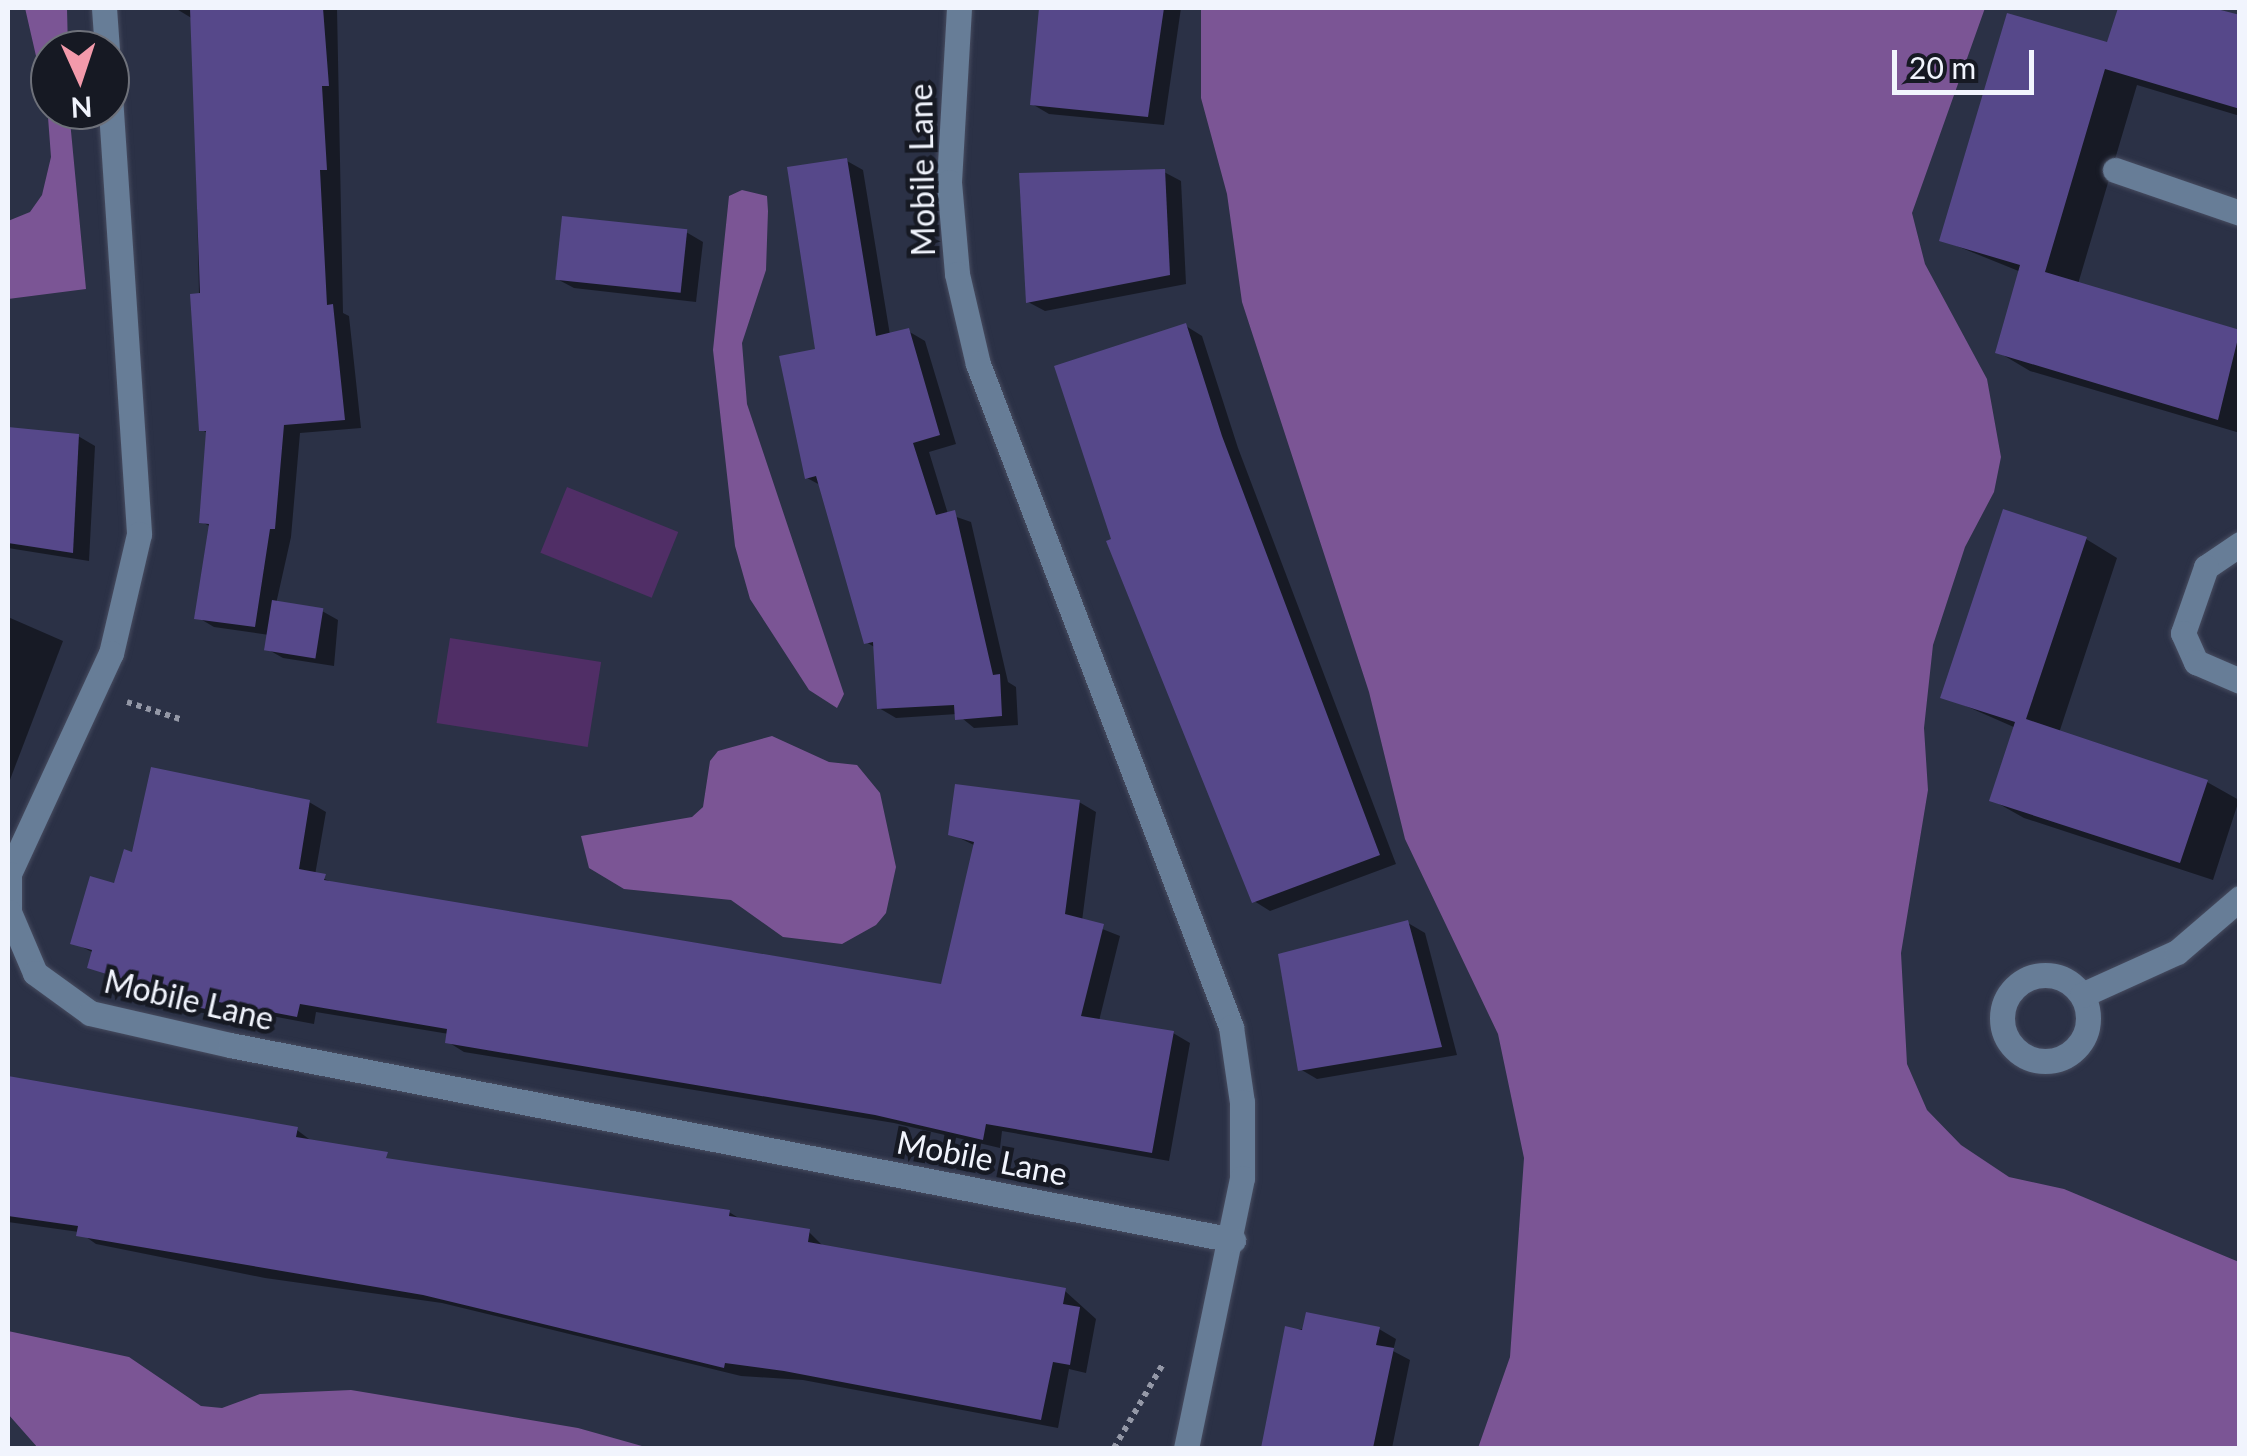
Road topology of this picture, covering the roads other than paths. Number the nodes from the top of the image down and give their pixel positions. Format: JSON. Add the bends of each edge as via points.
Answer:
{"nodes":[{"id":1,"x":960,"y":8,"type":"edge"},
{"id":2,"x":112,"y":130,"type":"edge"},
{"id":3,"x":2115,"y":170,"type":"dead end"},
{"id":4,"x":2240,"y":213,"type":"edge"},
{"id":5,"x":2240,"y":544,"type":"edge"},
{"id":6,"x":2240,"y":681,"type":"edge"},
{"id":7,"x":2240,"y":898,"type":"edge"},
{"id":8,"x":2082,"y":995,"type":"dead end"},
{"id":9,"x":1233,"y":1240,"type":"junction"},
{"id":10,"x":1186,"y":1448,"type":"edge"}],
"edges":[{"from":1,"to":9,"type":"street","name":"Mobile Lane","via":[[949,182],[958,274],[978,364],[1223,997],[1242,1102]]},
{"from":2,"to":9,"type":"street","name":"Mobile Lane","via":[[138,534],[128,602],[9,874],[16,941],[36,973],[90,1012]]},
{"from":3,"to":4,"type":"street"},
{"from":5,"to":6,"type":"street","via":[[2206,566],[2183,633],[2196,662]]},
{"from":7,"to":8,"type":"street","via":[[2177,952]]},
{"from":9,"to":10,"type":"street","name":"Mobile Lane"}]}
